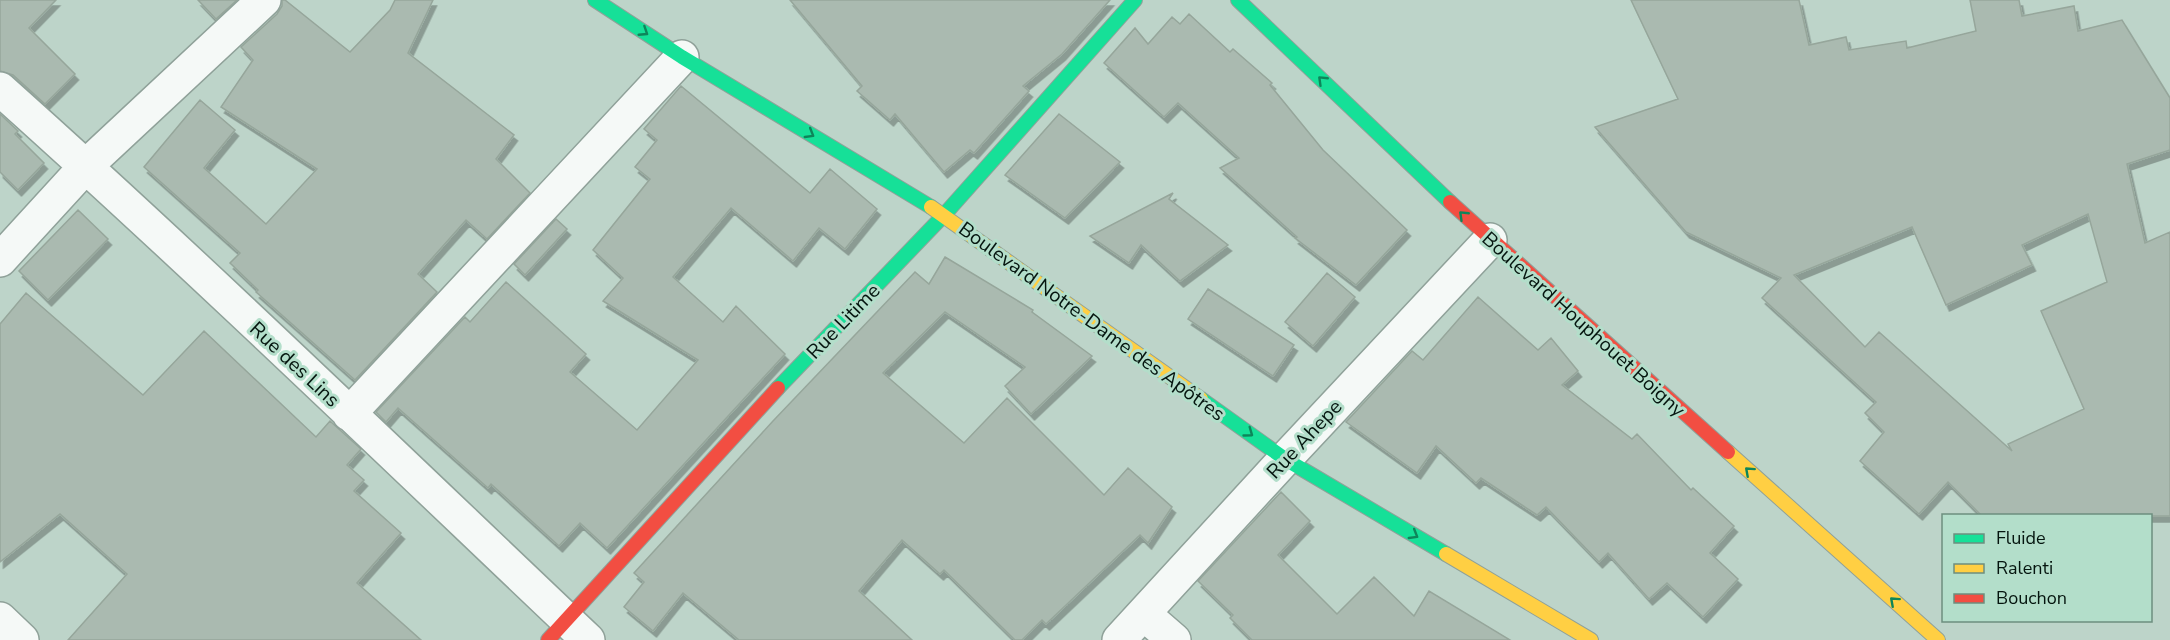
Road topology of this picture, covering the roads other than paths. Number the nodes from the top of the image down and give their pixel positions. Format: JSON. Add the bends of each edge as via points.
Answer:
{"nodes":[{"id":1,"x":264,"y":0,"type":"edge"},
{"id":2,"x":595,"y":0,"type":"edge"},
{"id":3,"x":1135,"y":0,"type":"edge"},
{"id":4,"x":1238,"y":0,"type":"edge"},
{"id":5,"x":682,"y":57,"type":"junction"},
{"id":6,"x":0,"y":89,"type":"edge"},
{"id":7,"x":86,"y":166,"type":"junction"},
{"id":8,"x":944,"y":215,"type":"junction"},
{"id":9,"x":1490,"y":240,"type":"junction"},
{"id":10,"x":0,"y":260,"type":"edge"},
{"id":11,"x":349,"y":414,"type":"junction"},
{"id":12,"x":1285,"y":459,"type":"junction"},
{"id":13,"x":1144,"y":614,"type":"junction"},
{"id":14,"x":0,"y":619,"type":"edge"},
{"id":15,"x":568,"y":633,"type":"edge"},
{"id":16,"x":22,"y":640,"type":"edge"},
{"id":17,"x":1119,"y":640,"type":"edge"},
{"id":18,"x":1174,"y":640,"type":"edge"},
{"id":19,"x":1591,"y":640,"type":"edge"},
{"id":20,"x":1938,"y":640,"type":"edge"}],
"edges":[{"from":1,"to":7,"type":"street"},
{"from":2,"to":5,"type":"street","name":"Boulevard Notre-Dame des Apôtres","one_way":true},
{"from":3,"to":8,"type":"street","name":"Rue Litime"},
{"from":9,"to":4,"type":"street","name":"Boulevard Houphouet Boigny","one_way":true},
{"from":5,"to":8,"type":"street","name":"Boulevard Notre-Dame des Apôtres","one_way":true},
{"from":5,"to":11,"type":"street"},
{"from":6,"to":7,"type":"street","name":"Rue des Lins"},
{"from":7,"to":10,"type":"street"},
{"from":7,"to":11,"type":"street","name":"Rue des Lins"},
{"from":8,"to":12,"type":"street","name":"Boulevard Notre-Dame des Apôtres","one_way":true},
{"from":8,"to":15,"type":"street","name":"Rue Litime","via":[[759,408]]},
{"from":9,"to":12,"type":"street","name":"Rue Ahepe"},
{"from":20,"to":9,"type":"street","name":"Boulevard Houphouet Boigny","one_way":true},
{"from":11,"to":15,"type":"street","name":"Rue des Lins","via":[[466,521]]},
{"from":12,"to":13,"type":"street","name":"Rue Ahepe"},
{"from":12,"to":19,"type":"street","name":"Boulevard Notre-Dame des Apôtres","one_way":true},
{"from":13,"to":17,"type":"street","name":"Rue Ahepe"},
{"from":13,"to":18,"type":"street"},
{"from":14,"to":16,"type":"street"}]}
